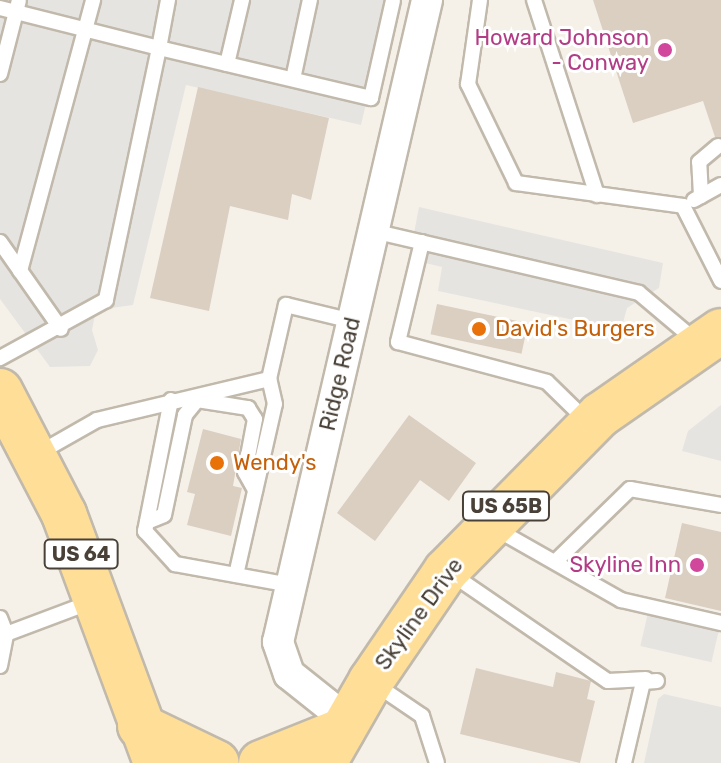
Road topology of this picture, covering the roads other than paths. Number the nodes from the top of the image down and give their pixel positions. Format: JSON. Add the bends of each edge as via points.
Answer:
{"nodes":[{"id":1,"x":93,"y":0,"type":"edge"},
{"id":2,"x":168,"y":0,"type":"edge"},
{"id":3,"x":242,"y":0,"type":"edge"},
{"id":4,"x":310,"y":0,"type":"edge"},
{"id":5,"x":393,"y":0,"type":"edge"},
{"id":6,"x":427,"y":0,"type":"edge"},
{"id":7,"x":480,"y":0,"type":"edge"},
{"id":8,"x":534,"y":0,"type":"edge"},
{"id":9,"x":18,"y":6,"type":"edge"},
{"id":10,"x":0,"y":8,"type":"edge"},
{"id":11,"x":86,"y":30,"type":"junction"},
{"id":12,"x":159,"y":48,"type":"junction"},
{"id":13,"x":227,"y":64,"type":"junction"},
{"id":14,"x":0,"y":74,"type":"edge"},
{"id":15,"x":293,"y":79,"type":"junction"},
{"id":16,"x":718,"y":146,"type":"dead end"},
{"id":17,"x":721,"y":185,"type":"edge"},
{"id":18,"x":597,"y":195,"type":"junction"},
{"id":19,"x":701,"y":196,"type":"junction"},
{"id":20,"x":683,"y":206,"type":"junction"},
{"id":21,"x":373,"y":231,"type":"junction"},
{"id":22,"x":0,"y":242,"type":"edge"},
{"id":23,"x":422,"y":242,"type":"junction"},
{"id":24,"x":20,"y":271,"type":"junction"},
{"id":25,"x":721,"y":281,"type":"edge"},
{"id":26,"x":352,"y":321,"type":"junction"},
{"id":27,"x":61,"y":329,"type":"junction"},
{"id":28,"x":710,"y":337,"type":"edge"},
{"id":29,"x":0,"y":358,"type":"edge"},
{"id":30,"x":269,"y":379,"type":"junction"},
{"id":31,"x":0,"y":391,"type":"edge"},
{"id":32,"x":171,"y":400,"type":"junction"},
{"id":33,"x":591,"y":424,"type":"junction"},
{"id":34,"x":35,"y":455,"type":"junction"},
{"id":35,"x":255,"y":490,"type":"junction"},
{"id":36,"x":721,"y":505,"type":"edge"},
{"id":37,"x":147,"y":522,"type":"junction"},
{"id":38,"x":488,"y":525,"type":"junction"},
{"id":39,"x":557,"y":560,"type":"junction"},
{"id":40,"x":446,"y":571,"type":"junction"},
{"id":41,"x":236,"y":575,"type":"junction"},
{"id":42,"x":291,"y":585,"type":"junction"},
{"id":43,"x":99,"y":599,"type":"junction"},
{"id":44,"x":0,"y":618,"type":"edge"},
{"id":45,"x":721,"y":623,"type":"edge"},
{"id":46,"x":6,"y":634,"type":"junction"},
{"id":47,"x":0,"y":666,"type":"edge"},
{"id":48,"x":371,"y":681,"type":"junction"},
{"id":49,"x":337,"y":744,"type":"edge"},
{"id":50,"x":146,"y":751,"type":"edge"},
{"id":51,"x":217,"y":763,"type":"edge"},
{"id":52,"x":261,"y":763,"type":"edge"},
{"id":53,"x":437,"y":763,"type":"edge"},
{"id":54,"x":624,"y":763,"type":"edge"}],
"edges":[{"from":1,"to":11,"type":"lane"},
{"from":2,"to":12,"type":"lane"},
{"from":3,"to":13,"type":"lane"},
{"from":4,"to":15,"type":"lane"},
{"from":5,"to":15,"type":"lane","via":[[371,98]]},
{"from":6,"to":21,"type":"street","name":"Ridge Road"},
{"from":7,"to":18,"type":"lane","via":[[468,84],[516,183]]},
{"from":8,"to":18,"type":"lane"},
{"from":9,"to":10,"type":"lane"},
{"from":9,"to":11,"type":"lane"},
{"from":9,"to":14,"type":"lane"},
{"from":11,"to":12,"type":"lane"},
{"from":11,"to":24,"type":"lane"},
{"from":12,"to":13,"type":"lane"},
{"from":12,"to":27,"type":"lane","via":[[106,300]]},
{"from":13,"to":15,"type":"lane"},
{"from":16,"to":19,"type":"lane","via":[[699,162]]},
{"from":17,"to":19,"type":"lane"},
{"from":18,"to":20,"type":"lane"},
{"from":19,"to":20,"type":"lane"},
{"from":20,"to":25,"type":"lane"},
{"from":21,"to":23,"type":"lane"},
{"from":21,"to":26,"type":"street","name":"Ridge Road"},
{"from":22,"to":24,"type":"lane"},
{"from":23,"to":28,"type":"lane","via":[[639,293]]},
{"from":23,"to":33,"type":"lane","via":[[398,342],[547,382]]},
{"from":24,"to":27,"type":"lane"},
{"from":26,"to":30,"type":"lane","via":[[286,305]]},
{"from":26,"to":42,"type":"street","name":"Ridge Road"},
{"from":27,"to":29,"type":"lane"},
{"from":28,"to":33,"type":"main road","name":"Skyline Drive","number":"US 65B"},
{"from":30,"to":32,"type":"lane"},
{"from":30,"to":35,"type":"lane","via":[[275,404]]},
{"from":31,"to":34,"type":"main road","number":"US 64"},
{"from":32,"to":34,"type":"lane","via":[[97,420]]},
{"from":32,"to":37,"type":"lane"},
{"from":33,"to":38,"type":"main road","name":"Skyline Drive","number":"US 65B"},
{"from":34,"to":43,"type":"main road","number":"US 64"},
{"from":35,"to":37,"type":"lane","via":[[245,472],[255,419],[248,408],[197,400],[185,415],[164,515]]},
{"from":35,"to":41,"type":"lane"},
{"from":36,"to":39,"type":"lane","via":[[630,489]]},
{"from":37,"to":41,"type":"lane","via":[[145,531],[175,564]]},
{"from":38,"to":39,"type":"lane"},
{"from":38,"to":40,"type":"main road","name":"Skyline Drive","number":"US 65B"},
{"from":39,"to":45,"type":"lane","via":[[621,600]]},
{"from":40,"to":48,"type":"main road","name":"Skyline Drive","number":"US 65B"},
{"from":40,"to":54,"type":"lane","via":[[608,681],[651,680]]},
{"from":41,"to":42,"type":"lane"},
{"from":42,"to":49,"type":"street","name":"Ridge Road","via":[[278,642],[289,674]]},
{"from":43,"to":46,"type":"lane"},
{"from":43,"to":50,"type":"main road","number":"US 64"},
{"from":44,"to":46,"type":"lane"},
{"from":46,"to":47,"type":"lane"},
{"from":48,"to":49,"type":"main road","name":"Skyline Drive","number":"US 65B"},
{"from":48,"to":53,"type":"lane","via":[[422,716]]},
{"from":49,"to":52,"type":"main road"},
{"from":50,"to":51,"type":"main road"}]}
